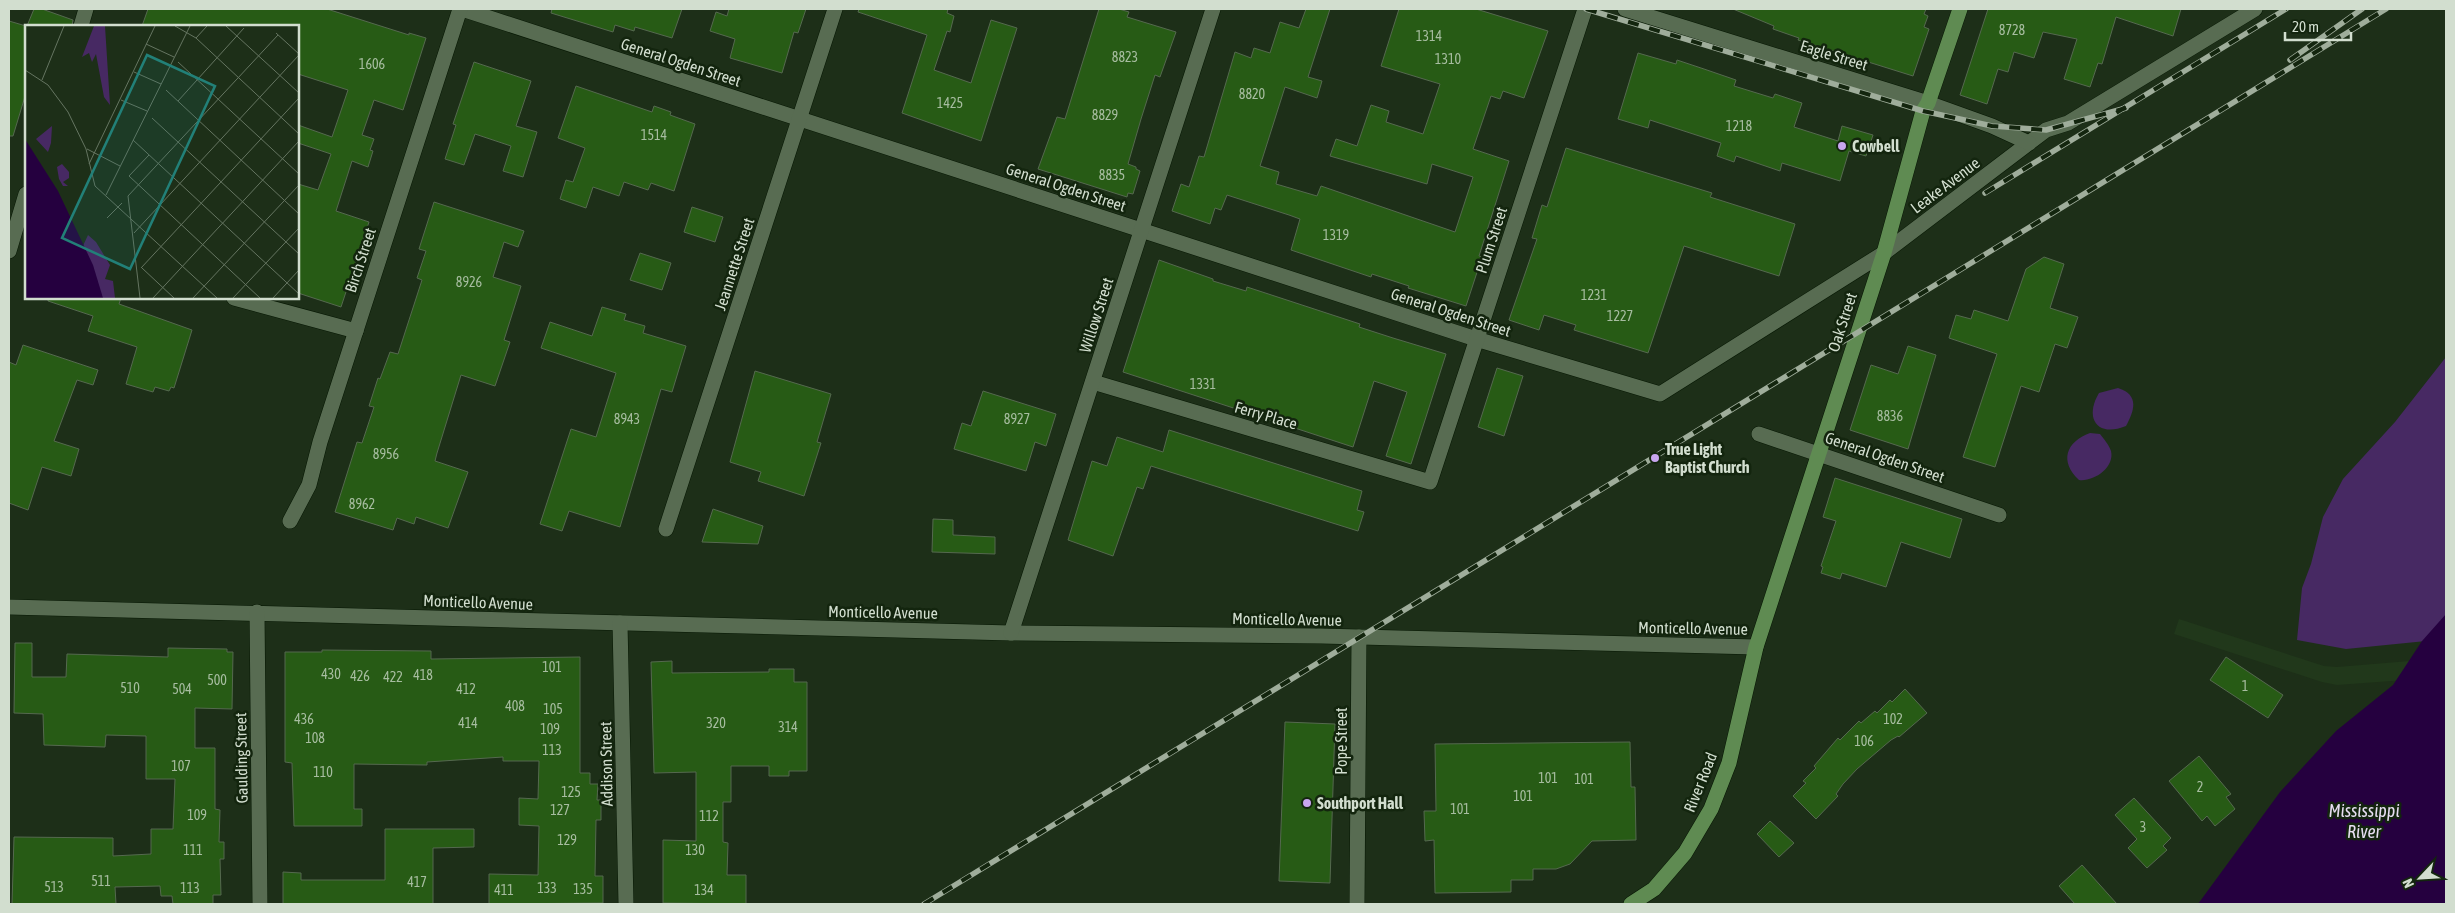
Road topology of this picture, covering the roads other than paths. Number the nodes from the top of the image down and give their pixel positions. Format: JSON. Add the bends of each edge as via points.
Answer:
{"nodes":[{"id":1,"x":86,"y":9,"type":"edge"},
{"id":2,"x":461,"y":9,"type":"edge"},
{"id":3,"x":835,"y":9,"type":"edge"},
{"id":4,"x":1213,"y":9,"type":"edge"},
{"id":5,"x":1585,"y":9,"type":"edge"},
{"id":6,"x":1625,"y":9,"type":"edge"},
{"id":7,"x":1960,"y":9,"type":"edge"},
{"id":8,"x":2255,"y":9,"type":"edge"},
{"id":9,"x":81,"y":25,"type":"edge"},
{"id":10,"x":1928,"y":103,"type":"junction"},
{"id":11,"x":799,"y":119,"type":"junction"},
{"id":12,"x":2029,"y":143,"type":"junction"},
{"id":13,"x":25,"y":198,"type":"edge"},
{"id":14,"x":1142,"y":230,"type":"junction"},
{"id":15,"x":14,"y":241,"type":"edge"},
{"id":16,"x":1884,"y":253,"type":"junction"},
{"id":17,"x":238,"y":299,"type":"edge"},
{"id":18,"x":356,"y":331,"type":"junction"},
{"id":19,"x":1476,"y":340,"type":"junction"},
{"id":20,"x":1092,"y":382,"type":"junction"},
{"id":21,"x":1660,"y":394,"type":"joint"},
{"id":22,"x":1759,"y":434,"type":"dead end"},
{"id":23,"x":1818,"y":453,"type":"junction"},
{"id":24,"x":1430,"y":482,"type":"joint"},
{"id":25,"x":1999,"y":515,"type":"dead end"},
{"id":26,"x":290,"y":521,"type":"dead end"},
{"id":27,"x":666,"y":529,"type":"dead end"},
{"id":28,"x":9,"y":607,"type":"edge"},
{"id":29,"x":257,"y":612,"type":"junction"},
{"id":30,"x":620,"y":624,"type":"junction"},
{"id":31,"x":1011,"y":633,"type":"junction"},
{"id":32,"x":1359,"y":637,"type":"junction"},
{"id":33,"x":1756,"y":647,"type":"junction"},
{"id":34,"x":260,"y":904,"type":"edge"},
{"id":35,"x":626,"y":904,"type":"edge"},
{"id":36,"x":1357,"y":904,"type":"edge"},
{"id":37,"x":1631,"y":904,"type":"edge"}],
"edges":[{"from":1,"to":9,"type":"street"},
{"from":2,"to":11,"type":"street","name":"General Ogden Street"},
{"from":2,"to":18,"type":"street","name":"Birch Street"},
{"from":3,"to":11,"type":"street","name":"Jeannette Street"},
{"from":4,"to":14,"type":"street","name":"Willow Street"},
{"from":5,"to":19,"type":"street","name":"Plum Street"},
{"from":6,"to":10,"type":"street","name":"Eagle Street"},
{"from":7,"to":10,"type":"main road","name":"Oak Street"},
{"from":8,"to":12,"type":"street","name":"Leake Avenue","via":[[2068,123],[2046,130]]},
{"from":10,"to":12,"type":"street","name":"Eagle Street"},
{"from":10,"to":16,"type":"main road","name":"Oak Street","via":[[1923,110]]},
{"from":11,"to":14,"type":"street","name":"General Ogden Street"},
{"from":11,"to":27,"type":"street","name":"Jeannette Street"},
{"from":12,"to":16,"type":"street","name":"Leake Avenue"},
{"from":13,"to":15,"type":"street"},
{"from":14,"to":19,"type":"street","name":"General Ogden Street"},
{"from":14,"to":20,"type":"street","name":"Willow Street"},
{"from":16,"to":21,"type":"street","name":"Leake Avenue"},
{"from":16,"to":23,"type":"main road","name":"Oak Street"},
{"from":17,"to":18,"type":"street"},
{"from":18,"to":26,"type":"street","name":"Birch Street","via":[[309,485]]},
{"from":19,"to":21,"type":"street","name":"General Ogden Street"},
{"from":19,"to":24,"type":"street","name":"Plum Street"},
{"from":20,"to":24,"type":"street","name":"Ferry Place"},
{"from":20,"to":31,"type":"street","name":"Willow Street"},
{"from":22,"to":23,"type":"street","name":"General Ogden Street"},
{"from":23,"to":25,"type":"street","name":"General Ogden Street"},
{"from":23,"to":33,"type":"main road","name":"Oak Street"},
{"from":28,"to":29,"type":"street","name":"Monticello Avenue"},
{"from":29,"to":30,"type":"street","name":"Monticello Avenue"},
{"from":29,"to":34,"type":"street","name":"Gaulding Street"},
{"from":30,"to":31,"type":"street","name":"Monticello Avenue"},
{"from":30,"to":35,"type":"street","name":"Addison Street"},
{"from":31,"to":32,"type":"street","name":"Monticello Avenue"},
{"from":32,"to":33,"type":"street","name":"Monticello Avenue"},
{"from":32,"to":36,"type":"street","name":"Pope Street"},
{"from":33,"to":37,"type":"main road","name":"River Road","via":[[1729,762],[1711,809],[1685,853],[1654,889]]}]}
